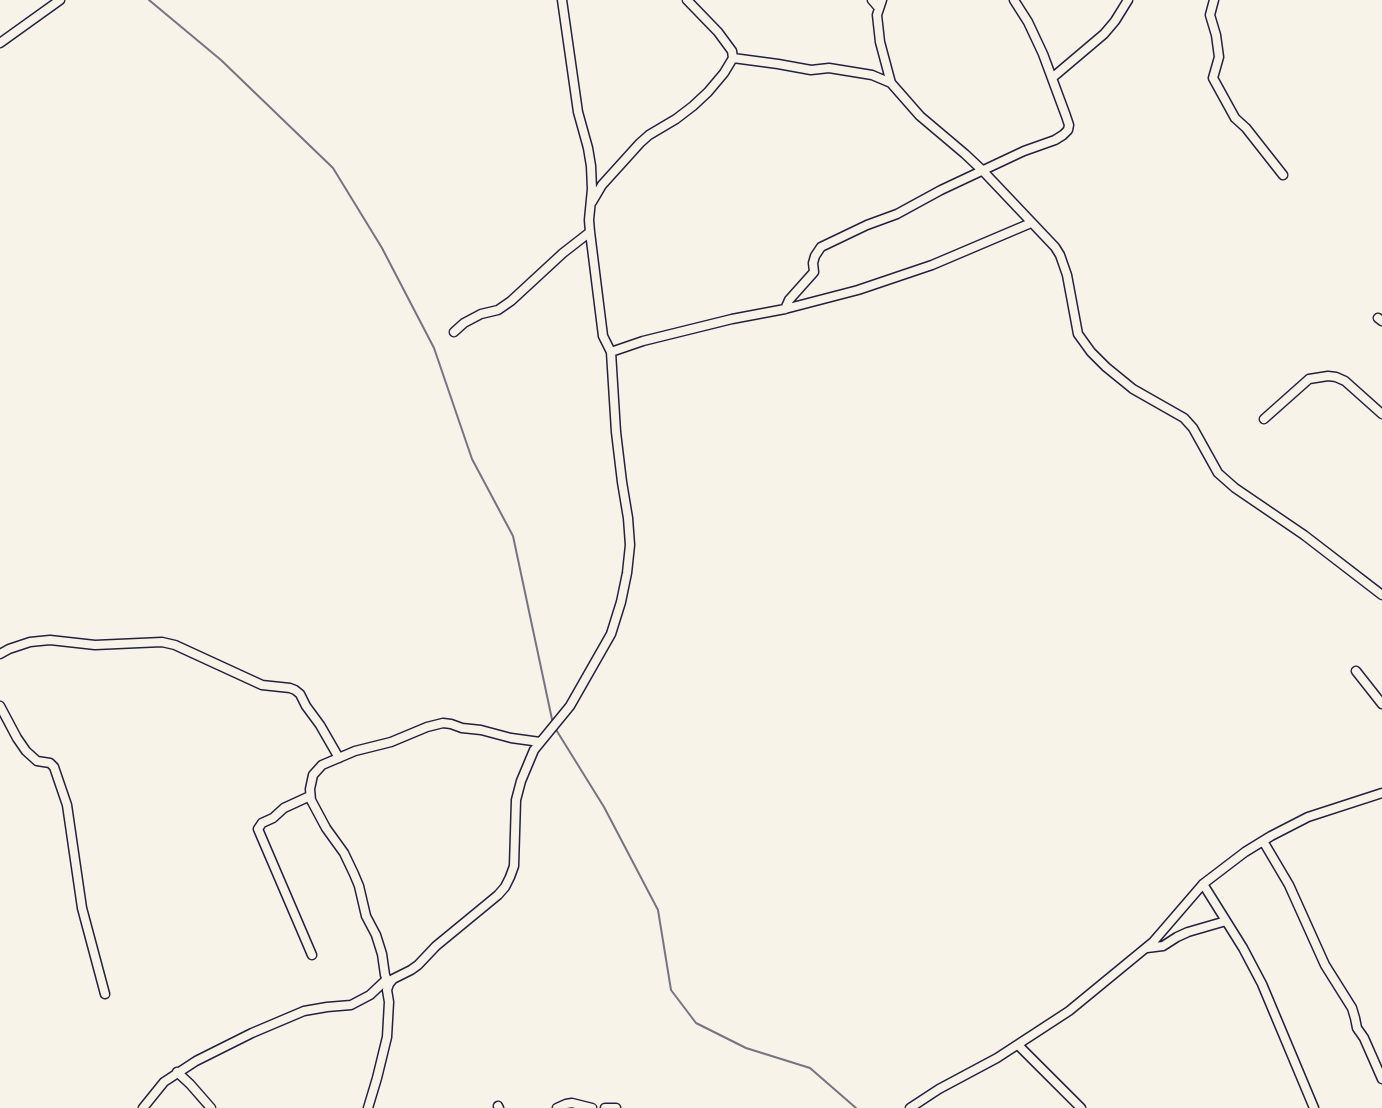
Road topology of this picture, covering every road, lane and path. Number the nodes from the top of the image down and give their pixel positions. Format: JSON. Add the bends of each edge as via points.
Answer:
{"nodes":[{"id":1,"x":60,"y":0,"type":"edge"},
{"id":2,"x":562,"y":0,"type":"edge"},
{"id":3,"x":687,"y":0,"type":"edge"},
{"id":4,"x":872,"y":0,"type":"edge"},
{"id":5,"x":1014,"y":0,"type":"edge"},
{"id":6,"x":1128,"y":0,"type":"edge"},
{"id":7,"x":1214,"y":0,"type":"edge"},
{"id":8,"x":881,"y":4,"type":"edge"},
{"id":9,"x":0,"y":43,"type":"edge"},
{"id":10,"x":733,"y":58,"type":"junction"},
{"id":11,"x":1052,"y":78,"type":"junction"},
{"id":12,"x":891,"y":82,"type":"junction"},
{"id":13,"x":982,"y":170,"type":"junction"},
{"id":14,"x":1283,"y":175,"type":"dead end"},
{"id":15,"x":592,"y":203,"type":"junction"},
{"id":16,"x":1031,"y":223,"type":"junction"},
{"id":17,"x":590,"y":232,"type":"junction"},
{"id":18,"x":785,"y":309,"type":"junction"},
{"id":19,"x":454,"y":332,"type":"dead end"},
{"id":20,"x":611,"y":352,"type":"junction"},
{"id":21,"x":1382,"y":414,"type":"edge"},
{"id":22,"x":1264,"y":419,"type":"dead end"},
{"id":23,"x":1382,"y":595,"type":"edge"},
{"id":24,"x":0,"y":654,"type":"edge"},
{"id":25,"x":1356,"y":671,"type":"dead end"},
{"id":26,"x":1382,"y":704,"type":"edge"},
{"id":27,"x":0,"y":706,"type":"edge"},
{"id":28,"x":540,"y":742,"type":"junction"},
{"id":29,"x":339,"y":758,"type":"junction"},
{"id":30,"x":1382,"y":793,"type":"edge"},
{"id":31,"x":310,"y":796,"type":"junction"},
{"id":32,"x":1263,"y":841,"type":"junction"},
{"id":33,"x":1203,"y":884,"type":"junction"},
{"id":34,"x":1226,"y":921,"type":"junction"},
{"id":35,"x":1147,"y":948,"type":"junction"},
{"id":36,"x":312,"y":955,"type":"dead end"},
{"id":37,"x":388,"y":982,"type":"junction"},
{"id":38,"x":105,"y":994,"type":"dead end"},
{"id":39,"x":1018,"y":1045,"type":"junction"},
{"id":40,"x":177,"y":1072,"type":"junction"},
{"id":41,"x":1382,"y":1079,"type":"edge"},
{"id":42,"x":143,"y":1108,"type":"edge"},
{"id":43,"x":211,"y":1108,"type":"edge"},
{"id":44,"x":368,"y":1108,"type":"edge"},
{"id":45,"x":557,"y":1108,"type":"edge"},
{"id":46,"x":592,"y":1108,"type":"edge"},
{"id":47,"x":605,"y":1108,"type":"edge"},
{"id":48,"x":616,"y":1108,"type":"edge"},
{"id":49,"x":910,"y":1108,"type":"edge"},
{"id":50,"x":1082,"y":1108,"type":"edge"},
{"id":51,"x":1314,"y":1108,"type":"edge"}],
"edges":[{"from":1,"to":9,"type":"street"},
{"from":2,"to":15,"type":"street","via":[[577,106],[591,166]]},
{"from":3,"to":10,"type":"street","via":[[718,32],[732,50]]},
{"from":4,"to":8,"type":"street"},
{"from":5,"to":11,"type":"street","via":[[1028,22]]},
{"from":6,"to":11,"type":"street","via":[[1104,34]]},
{"from":7,"to":14,"type":"street","via":[[1210,15],[1219,57],[1213,78],[1235,118]]},
{"from":8,"to":12,"type":"street","via":[[878,15],[880,42]]},
{"from":10,"to":12,"type":"street","via":[[811,70],[829,68],[872,75]]},
{"from":10,"to":15,"type":"street","via":[[716,82],[693,106],[640,143],[602,185]]},
{"from":11,"to":13,"type":"street","via":[[1068,125],[1064,136]]},
{"from":12,"to":13,"type":"street","via":[[920,116]]},
{"from":13,"to":16,"type":"street"},
{"from":13,"to":18,"type":"street","via":[[897,214],[821,247],[813,263],[814,272],[789,300]]},
{"from":15,"to":17,"type":"street"},
{"from":16,"to":18,"type":"street","via":[[932,265],[858,290]]},
{"from":16,"to":23,"type":"street","via":[[1060,254],[1067,275],[1078,334],[1091,352],[1133,389],[1184,418],[1193,428],[1218,473],[1235,488],[1304,535]]},
{"from":17,"to":19,"type":"street","via":[[511,301],[498,310],[481,314],[464,323]]},
{"from":17,"to":20,"type":"street","via":[[603,336]]},
{"from":18,"to":20,"type":"street","via":[[732,319],[643,341]]},
{"from":20,"to":28,"type":"street","via":[[616,432],[630,545],[627,573],[611,634],[570,706]]},
{"from":21,"to":22,"type":"street","via":[[1345,381],[1328,376],[1309,379]]},
{"from":24,"to":29,"type":"street","via":[[30,642],[50,640],[95,645],[162,642],[175,645],[262,685],[295,690],[300,694]]},
{"from":25,"to":26,"type":"street"},
{"from":27,"to":38,"type":"street","via":[[26,751],[37,761],[50,763],[54,767],[67,805],[82,908]]},
{"from":28,"to":29,"type":"street","via":[[443,723]]},
{"from":28,"to":37,"type":"street","via":[[527,766],[516,800],[514,866],[505,887],[436,946],[418,965]]},
{"from":29,"to":31,"type":"street","via":[[322,765],[313,775]]},
{"from":30,"to":32,"type":"street","via":[[1308,817]]},
{"from":31,"to":36,"type":"street","via":[[284,808],[273,818],[262,823],[258,829]]},
{"from":31,"to":37,"type":"street","via":[[354,874],[366,916],[377,937]]},
{"from":32,"to":33,"type":"street"},
{"from":32,"to":41,"type":"street","via":[[1289,885],[1325,965],[1352,1008],[1357,1028]]},
{"from":33,"to":34,"type":"street"},
{"from":33,"to":35,"type":"street"},
{"from":34,"to":35,"type":"street","via":[[1188,932],[1163,946]]},
{"from":34,"to":51,"type":"street","via":[[1262,984]]},
{"from":35,"to":39,"type":"street","via":[[1069,1011]]},
{"from":37,"to":40,"type":"street","via":[[351,1005],[316,1009],[279,1021]]},
{"from":37,"to":44,"type":"street","via":[[387,1037]]},
{"from":39,"to":49,"type":"street","via":[[939,1088]]},
{"from":39,"to":50,"type":"street"},
{"from":40,"to":42,"type":"street","via":[[164,1082]]},
{"from":40,"to":43,"type":"street"},
{"from":45,"to":46,"type":"street","via":[[572,1103]]},
{"from":47,"to":48,"type":"street"}]}
